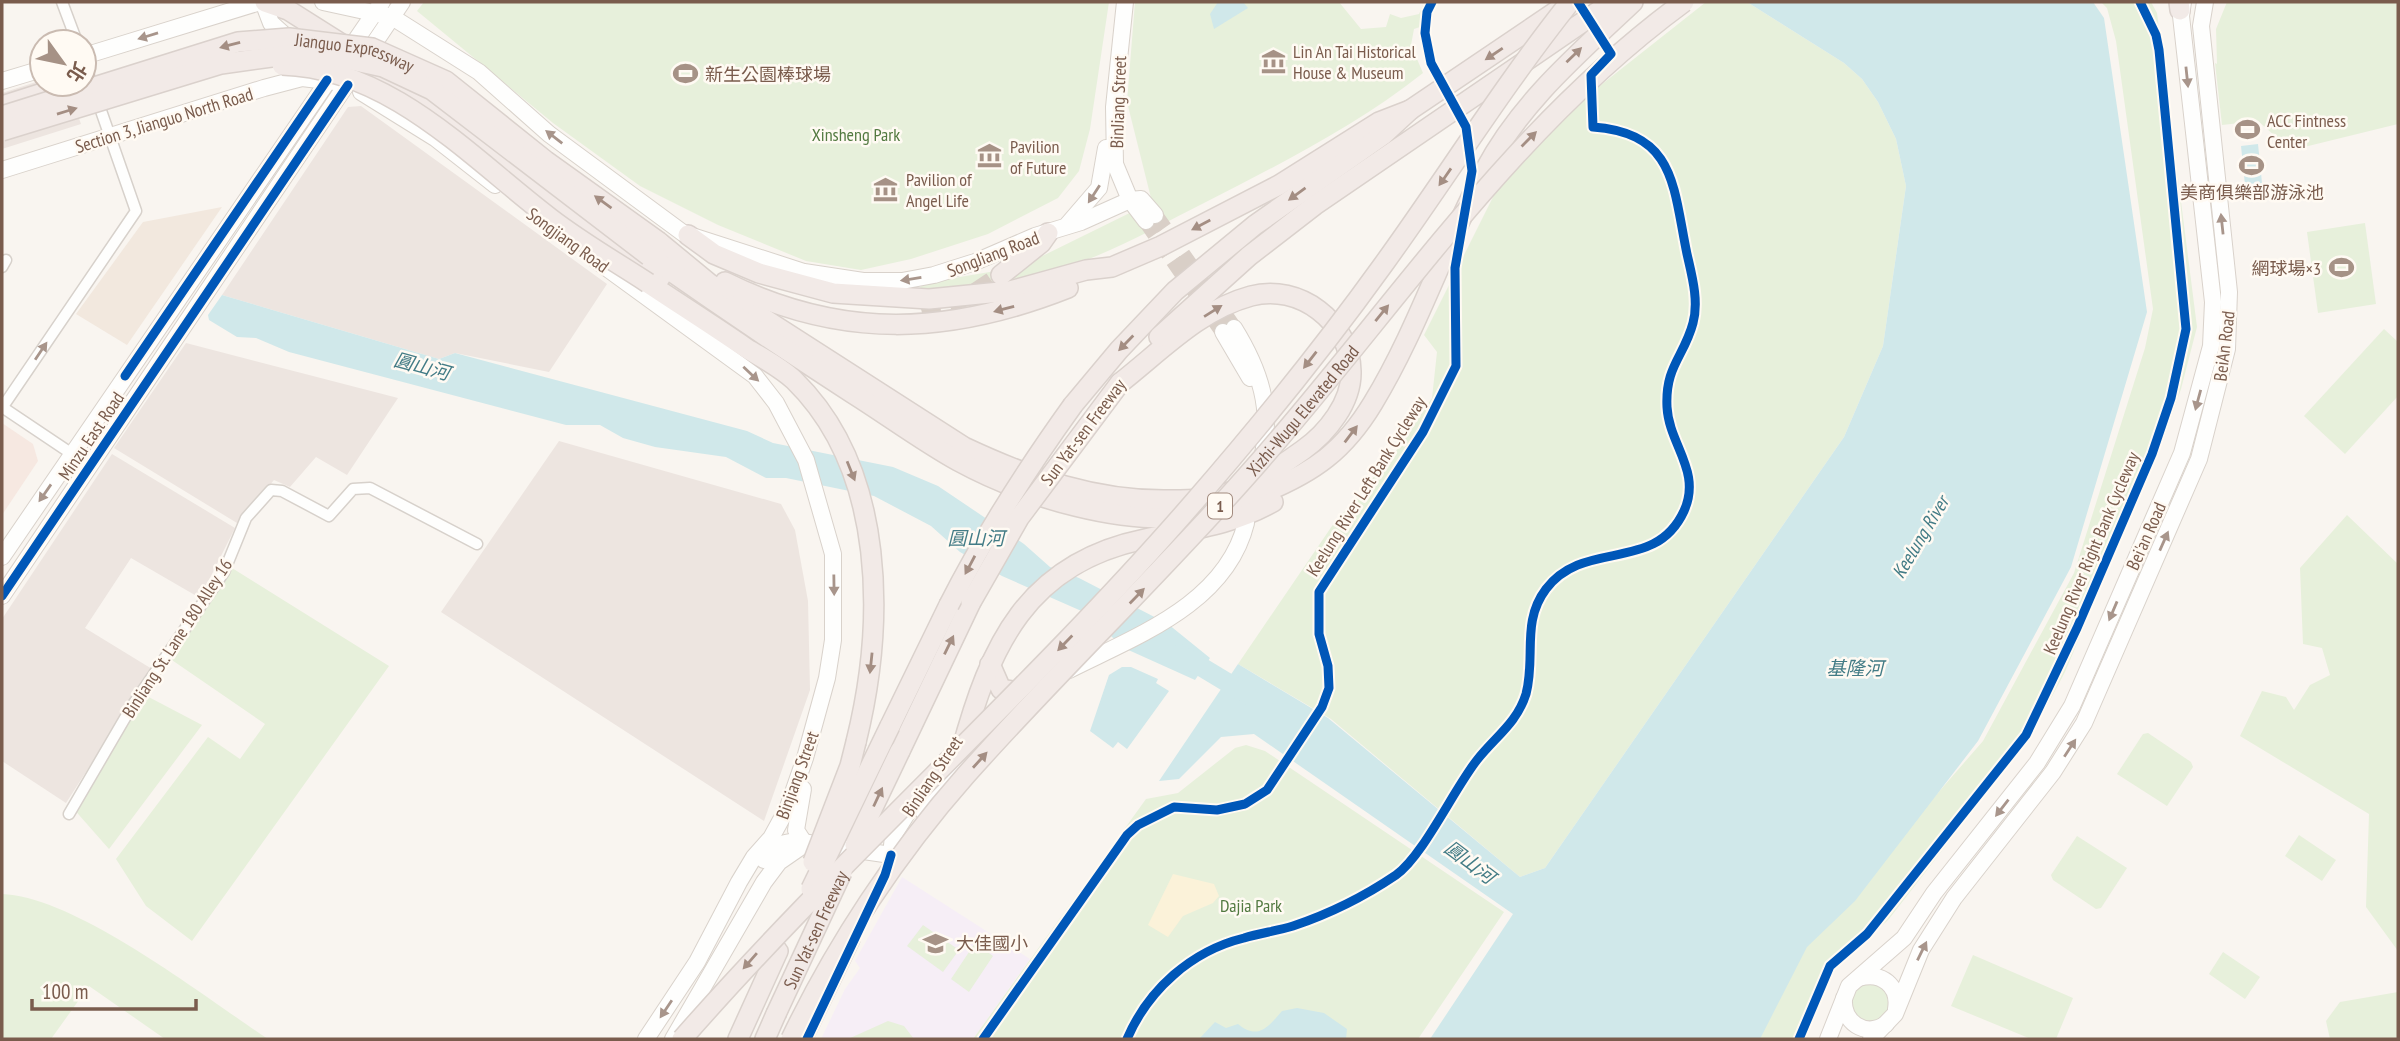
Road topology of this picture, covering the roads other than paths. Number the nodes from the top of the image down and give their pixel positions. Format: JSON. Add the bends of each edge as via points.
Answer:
{"nodes":[{"id":1,"x":62,"y":2,"type":"edge"},
{"id":2,"x":214,"y":2,"type":"edge"},
{"id":3,"x":262,"y":2,"type":"edge"},
{"id":4,"x":323,"y":2,"type":"edge"},
{"id":5,"x":402,"y":2,"type":"edge"},
{"id":6,"x":1125,"y":2,"type":"edge"},
{"id":7,"x":1570,"y":2,"type":"edge"},
{"id":8,"x":1612,"y":2,"type":"edge"},
{"id":9,"x":1633,"y":2,"type":"edge"},
{"id":10,"x":1684,"y":2,"type":"edge"},
{"id":11,"x":2205,"y":2,"type":"edge"},
{"id":12,"x":2180,"y":4,"type":"edge"},
{"id":13,"x":378,"y":8,"type":"edge"},
{"id":14,"x":392,"y":17,"type":"junction"},
{"id":15,"x":198,"y":21,"type":"junction"},
{"id":16,"x":72,"y":28,"type":"edge"},
{"id":17,"x":349,"y":49,"type":"junction"},
{"id":18,"x":98,"y":52,"type":"edge"},
{"id":19,"x":364,"y":62,"type":"junction"},
{"id":20,"x":165,"y":64,"type":"junction"},
{"id":21,"x":221,"y":64,"type":"junction"},
{"id":22,"x":28,"y":73,"type":"edge"},
{"id":23,"x":98,"y":76,"type":"edge"},
{"id":24,"x":329,"y":77,"type":"junction"},
{"id":25,"x":2,"y":81,"type":"edge"},
{"id":26,"x":348,"y":85,"type":"junction"},
{"id":27,"x":28,"y":98,"type":"edge"},
{"id":28,"x":96,"y":98,"type":"edge"},
{"id":29,"x":2,"y":106,"type":"edge"},
{"id":30,"x":1114,"y":107,"type":"junction"},
{"id":31,"x":1410,"y":110,"type":"junction"},
{"id":32,"x":2,"y":116,"type":"edge"},
{"id":33,"x":2,"y":131,"type":"edge"},
{"id":34,"x":110,"y":137,"type":"junction"},
{"id":35,"x":2,"y":170,"type":"edge"},
{"id":36,"x":1130,"y":200,"type":"junction"},
{"id":37,"x":1150,"y":218,"type":"tunnel mouth"},
{"id":38,"x":1068,"y":224,"type":"junction"},
{"id":39,"x":1048,"y":233,"type":"junction"},
{"id":40,"x":688,"y":235,"type":"junction"},
{"id":41,"x":654,"y":249,"type":"junction"},
{"id":42,"x":598,"y":261,"type":"junction"},
{"id":43,"x":689,"y":265,"type":"junction"},
{"id":44,"x":1112,"y":267,"type":"junction"},
{"id":45,"x":1001,"y":275,"type":"tunnel mouth"},
{"id":46,"x":921,"y":309,"type":"tunnel mouth"},
{"id":47,"x":1228,"y":330,"type":"tunnel mouth"},
{"id":48,"x":756,"y":331,"type":"junction"},
{"id":49,"x":750,"y":350,"type":"junction"},
{"id":50,"x":125,"y":376,"type":"junction"},
{"id":51,"x":1120,"y":383,"type":"junction"},
{"id":52,"x":142,"y":388,"type":"junction"},
{"id":53,"x":2,"y":407,"type":"edge"},
{"id":54,"x":72,"y":454,"type":"junction"},
{"id":55,"x":1256,"y":465,"type":"dead end"},
{"id":56,"x":90,"y":466,"type":"junction"},
{"id":57,"x":1300,"y":478,"type":"junction"},
{"id":58,"x":825,"y":518,"type":"joint"},
{"id":59,"x":1240,"y":526,"type":"dead end"},
{"id":60,"x":477,"y":544,"type":"dead end"},
{"id":61,"x":2,"y":557,"type":"edge"},
{"id":62,"x":2,"y":596,"type":"edge"},
{"id":63,"x":990,"y":664,"type":"junction"},
{"id":64,"x":1066,"y":671,"type":"junction"},
{"id":65,"x":1025,"y":693,"type":"junction"},
{"id":66,"x":968,"y":726,"type":"junction"},
{"id":67,"x":960,"y":757,"type":"junction"},
{"id":68,"x":806,"y":758,"type":"junction"},
{"id":69,"x":69,"y":814,"type":"dead end"},
{"id":70,"x":805,"y":844,"type":"junction"},
{"id":71,"x":891,"y":855,"type":"junction"},
{"id":72,"x":750,"y":866,"type":"junction"},
{"id":73,"x":778,"y":951,"type":"junction"},
{"id":74,"x":1849,"y":987,"type":"junction"},
{"id":75,"x":1891,"y":1019,"type":"junction"},
{"id":76,"x":646,"y":1039,"type":"edge"},
{"id":77,"x":673,"y":1039,"type":"edge"},
{"id":78,"x":682,"y":1039,"type":"edge"},
{"id":79,"x":738,"y":1039,"type":"edge"},
{"id":80,"x":765,"y":1039,"type":"edge"},
{"id":81,"x":791,"y":1039,"type":"edge"},
{"id":82,"x":807,"y":1039,"type":"edge"},
{"id":83,"x":1828,"y":1039,"type":"edge"},
{"id":84,"x":1871,"y":1039,"type":"edge"}],
"edges":[{"from":1,"to":16,"type":"street"},
{"from":2,"to":15,"type":"main road"},
{"from":3,"to":15,"type":"main road"},
{"from":3,"to":17,"type":"highway","via":[[288,9]]},
{"from":3,"to":24,"type":"main road","name":"Songjiang Road","via":[[271,23]]},
{"from":4,"to":13,"type":"main road"},
{"from":5,"to":14,"type":"main road","name":"Minzu East Road"},
{"from":6,"to":30,"type":"main road","name":"BinJiang Street"},
{"from":7,"to":31,"type":"highway","name":"Sun Yat-sen Freeway","number":"1","one_way":true,"bridge":true},
{"from":7,"to":78,"type":"highway","name":"Xizhi-Wugu Elevated Road","number":"1","one_way":true,"bridge":true,"via":[[1381,268],[1194,502],[1074,633],[763,947]]},
{"from":8,"to":51,"type":"highway","name":"Sun Yat-sen Freeway","bridge":true,"via":[[1249,256],[1185,311]]},
{"from":57,"to":9,"type":"highway","one_way":true,"bridge":true,"via":[[1345,442],[1372,405],[1485,168],[1518,118],[1571,57]]},
{"from":81,"to":10,"type":"highway","name":"Xizhi-Wugu Elevated Road","number":"1","one_way":true,"bridge":true,"via":[[841,947],[904,854],[964,778],[1261,461],[1514,154],[1580,87]]},
{"from":75,"to":11,"type":"main road","name":"Bei'an Road","one_way":true,"via":[[1933,930],[2078,734],[2199,459],[2219,388],[2229,318],[2201,26]]},
{"from":12,"to":74,"type":"main road","name":"Bei'an Road","one_way":true,"via":[[2213,302],[2211,346],[2182,453],[2072,706],[2052,740],[1904,938]]},
{"from":13,"to":14,"type":"main road"},
{"from":13,"to":17,"type":"main road","name":"Minzu East Road"},
{"from":14,"to":19,"type":"main road","name":"Minzu East Road"},
{"from":40,"to":14,"type":"main road","one_way":true,"via":[[549,134],[479,72]]},
{"from":15,"to":18,"type":"main road","one_way":true},
{"from":17,"to":19,"type":"highway"},
{"from":17,"to":24,"type":"main road","name":"Minzu East Road"},
{"from":19,"to":26,"type":"main road","name":"Minzu East Road"},
{"from":19,"to":48,"type":"highway","via":[[429,105],[645,269]]},
{"from":20,"to":23,"type":"highway","bridge":true},
{"from":20,"to":32,"type":"highway","name":"Jianguo Expressway","bridge":true},
{"from":41,"to":20,"type":"highway","name":"Jianguo Expressway","one_way":true,"bridge":true,"via":[[446,80],[372,48],[265,38]]},
{"from":33,"to":21,"type":"highway","name":"Jianguo Expressway","one_way":true,"bridge":true},
{"from":21,"to":41,"type":"highway","name":"Jianguo Expressway","bridge":true,"via":[[294,54],[333,56],[383,67],[450,103],[548,182]]},
{"from":21,"to":49,"type":"highway","bridge":true,"via":[[295,65],[356,79],[409,108],[552,219]]},
{"from":22,"to":25,"type":"main road"},
{"from":24,"to":26,"type":"main road","name":"Songjiang Road"},
{"from":24,"to":34,"type":"main road","name":"Section 3, Jianguo North Road","via":[[302,78],[264,88]]},
{"from":24,"to":50,"type":"main road","name":"Minzu East Road"},
{"from":26,"to":42,"type":"main road","name":"Songjiang Road","via":[[435,138]]},
{"from":26,"to":52,"type":"main road","name":"Minzu East Road"},
{"from":27,"to":29,"type":"highway"},
{"from":28,"to":34,"type":"street"},
{"from":30,"to":36,"type":"main road","name":"BinJiang Street","via":[[1115,164]]},
{"from":30,"to":38,"type":"main road","one_way":true,"via":[[1099,188]]},
{"from":31,"to":44,"type":"highway","one_way":true,"via":[[1379,122],[1279,185]]},
{"from":31,"to":73,"type":"highway","name":"Sun Yat-sen Freeway","number":"1","one_way":true,"bridge":true,"via":[[1175,291],[1073,405],[983,539]]},
{"from":34,"to":35,"type":"main road","name":"Section 3, Jianguo North Road"},
{"from":53,"to":34,"type":"street","one_way":true,"via":[[136,211]]},
{"from":36,"to":37,"type":"main road","via":[[1141,199]]},
{"from":36,"to":38,"type":"main road","name":"SongJiang Road"},
{"from":38,"to":39,"type":"main road","name":"SongJiang Road"},
{"from":39,"to":40,"type":"main road","name":"SongJiang Road","one_way":true,"via":[[934,275],[902,281],[863,281],[804,272]]},
{"from":39,"to":45,"type":"highway"},
{"from":40,"to":44,"type":"highway","via":[[714,254],[759,274],[810,289],[885,298],[1010,291]]},
{"from":41,"to":43,"type":"highway"},
{"from":41,"to":46,"type":"highway","via":[[816,302]]},
{"from":41,"to":48,"type":"highway"},
{"from":42,"to":49,"type":"highway"},
{"from":42,"to":58,"type":"main road","name":"Songjiang Road","one_way":true,"via":[[755,376],[794,432]]},
{"from":44,"to":43,"type":"highway","one_way":true,"via":[[1038,300],[915,326],[859,324],[815,316],[762,300]]},
{"from":51,"to":43,"type":"highway","one_way":true,"via":[[1190,326],[1223,305],[1254,295],[1284,295],[1325,314],[1343,338],[1352,372],[1333,421],[1314,442],[1264,475],[1223,495],[1190,500],[1123,499],[1066,488],[964,447],[710,284]]},
{"from":47,"to":55,"type":"main road","via":[[1253,387]]},
{"from":48,"to":57,"type":"highway","via":[[958,461],[1057,501],[1147,516],[1202,515]]},
{"from":49,"to":73,"type":"highway","one_way":true,"bridge":true,"via":[[792,378],[829,423],[853,473],[866,521],[874,610],[872,661],[850,766]]},
{"from":50,"to":52,"type":"main road"},
{"from":50,"to":54,"type":"main road","name":"Minzu East Road"},
{"from":80,"to":51,"type":"highway","name":"Sun Yat-sen Freeway","one_way":true,"bridge":true,"via":[[971,602],[1019,518]]},
{"from":52,"to":56,"type":"main road","name":"Minzu East Road"},
{"from":53,"to":54,"type":"street"},
{"from":54,"to":56,"type":"street"},
{"from":54,"to":61,"type":"main road","name":"Minzu East Road","one_way":true},
{"from":56,"to":62,"type":"main road","name":"Minzu East Road"},
{"from":57,"to":63,"type":"highway","via":[[1272,503],[1229,523],[1144,539],[1078,562],[1053,578],[1022,609]]},
{"from":58,"to":68,"type":"main road","name":"Binjiang Street","one_way":true,"via":[[833,554],[833,640]]},
{"from":59,"to":64,"type":"main road","name":"BinJiang Street","via":[[1238,548],[1203,594],[1175,614]]},
{"from":60,"to":69,"type":"street","name":"BinJiang St. Lane 180 Alley 16","via":[[370,488],[353,489],[329,516],[282,491],[271,490],[246,518],[224,572],[132,706]]},
{"from":63,"to":65,"type":"highway","via":[[1001,689]]},
{"from":63,"to":66,"type":"highway"},
{"from":64,"to":65,"type":"main road","name":"BinJiang Street"},
{"from":64,"to":67,"type":"main road","name":"BinJiang Street"},
{"from":65,"to":66,"type":"main road","name":"BinJiang Street"},
{"from":66,"to":67,"type":"highway"},
{"from":66,"to":71,"type":"main road","name":"BinJiang Street","via":[[947,750],[893,836]]},
{"from":67,"to":71,"type":"main road","name":"BinJiang Street","via":[[907,841]]},
{"from":68,"to":70,"type":"main road","via":[[796,830]]},
{"from":68,"to":72,"type":"main road","name":"Binjiang Street","via":[[781,823]]},
{"from":70,"to":71,"type":"main road","name":"BinJiang Street"},
{"from":70,"to":72,"type":"main road","via":[[785,843]]},
{"from":70,"to":77,"type":"main road","name":"Binjiang Street","via":[[779,862],[764,881]]},
{"from":71,"to":82,"type":"street"},
{"from":72,"to":76,"type":"main road","name":"Binjiang Street","one_way":true,"via":[[698,962]]},
{"from":73,"to":79,"type":"highway","name":"Sun Yat-sen Freeway","number":"1"},
{"from":74,"to":75,"type":"main road","via":[[1844,1011],[1856,1026],[1875,1029]]},
{"from":74,"to":75,"type":"main road","via":[[1872,976],[1889,983],[1897,1001]]},
{"from":74,"to":83,"type":"main road","name":"Bei'an Road"},
{"from":75,"to":84,"type":"main road","name":"Bei'an Road"}]}
